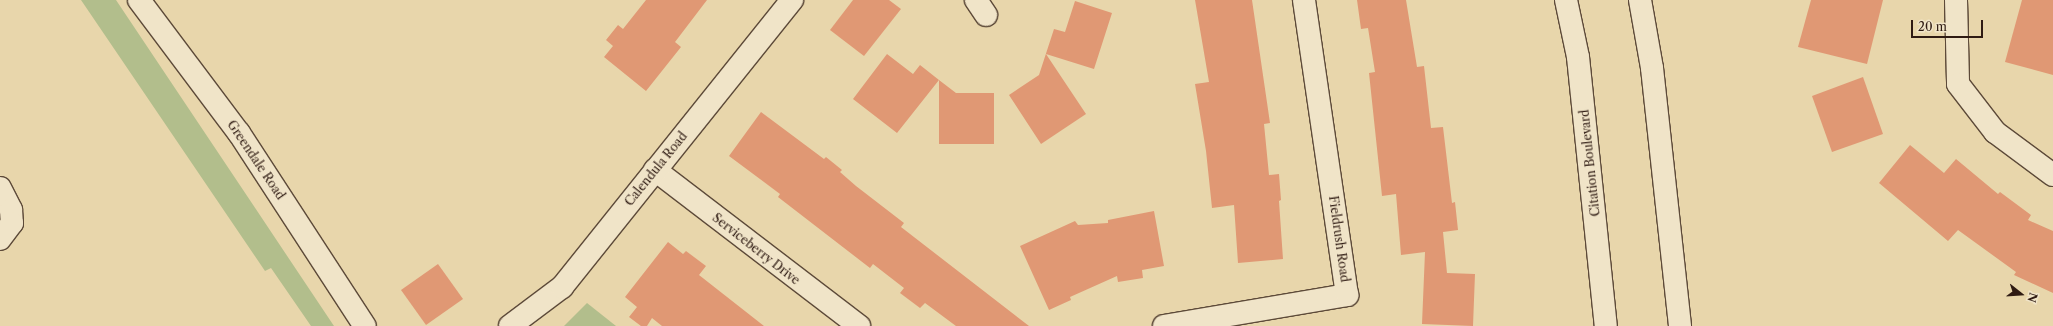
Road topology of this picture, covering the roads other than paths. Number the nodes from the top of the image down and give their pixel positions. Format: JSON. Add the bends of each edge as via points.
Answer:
{"nodes":[{"id":1,"x":139,"y":0,"type":"edge"},
{"id":2,"x":792,"y":0,"type":"edge"},
{"id":3,"x":1304,"y":0,"type":"edge"},
{"id":4,"x":1566,"y":0,"type":"edge"},
{"id":5,"x":1640,"y":0,"type":"edge"},
{"id":6,"x":1956,"y":0,"type":"edge"},
{"id":7,"x":655,"y":170,"type":"junction"},
{"id":8,"x":2053,"y":175,"type":"edge"},
{"id":9,"x":0,"y":188,"type":"edge"},
{"id":10,"x":0,"y":239,"type":"edge"},
{"id":11,"x":365,"y":326,"type":"edge"},
{"id":12,"x":510,"y":326,"type":"edge"},
{"id":13,"x":859,"y":326,"type":"edge"},
{"id":14,"x":1164,"y":326,"type":"edge"},
{"id":15,"x":1606,"y":326,"type":"edge"},
{"id":16,"x":1680,"y":326,"type":"edge"}],
"edges":[{"from":1,"to":11,"type":"street","name":"Greendale Road","via":[[239,133]]},
{"from":2,"to":7,"type":"street","name":"Calendula Road"},
{"from":3,"to":14,"type":"street","name":"Fieldrush Road","via":[[1347,295]]},
{"from":4,"to":15,"type":"street","name":"Citation Boulevard","via":[[1578,57]]},
{"from":5,"to":16,"type":"street","via":[[1652,68]]},
{"from":6,"to":8,"type":"street","via":[[1958,84],[1995,132]]},
{"from":7,"to":12,"type":"street","name":"Calendula Road","via":[[562,287]]},
{"from":7,"to":13,"type":"street","name":"Serviceberry Drive"},
{"from":9,"to":10,"type":"street","via":[[8,200],[12,223]]}]}
